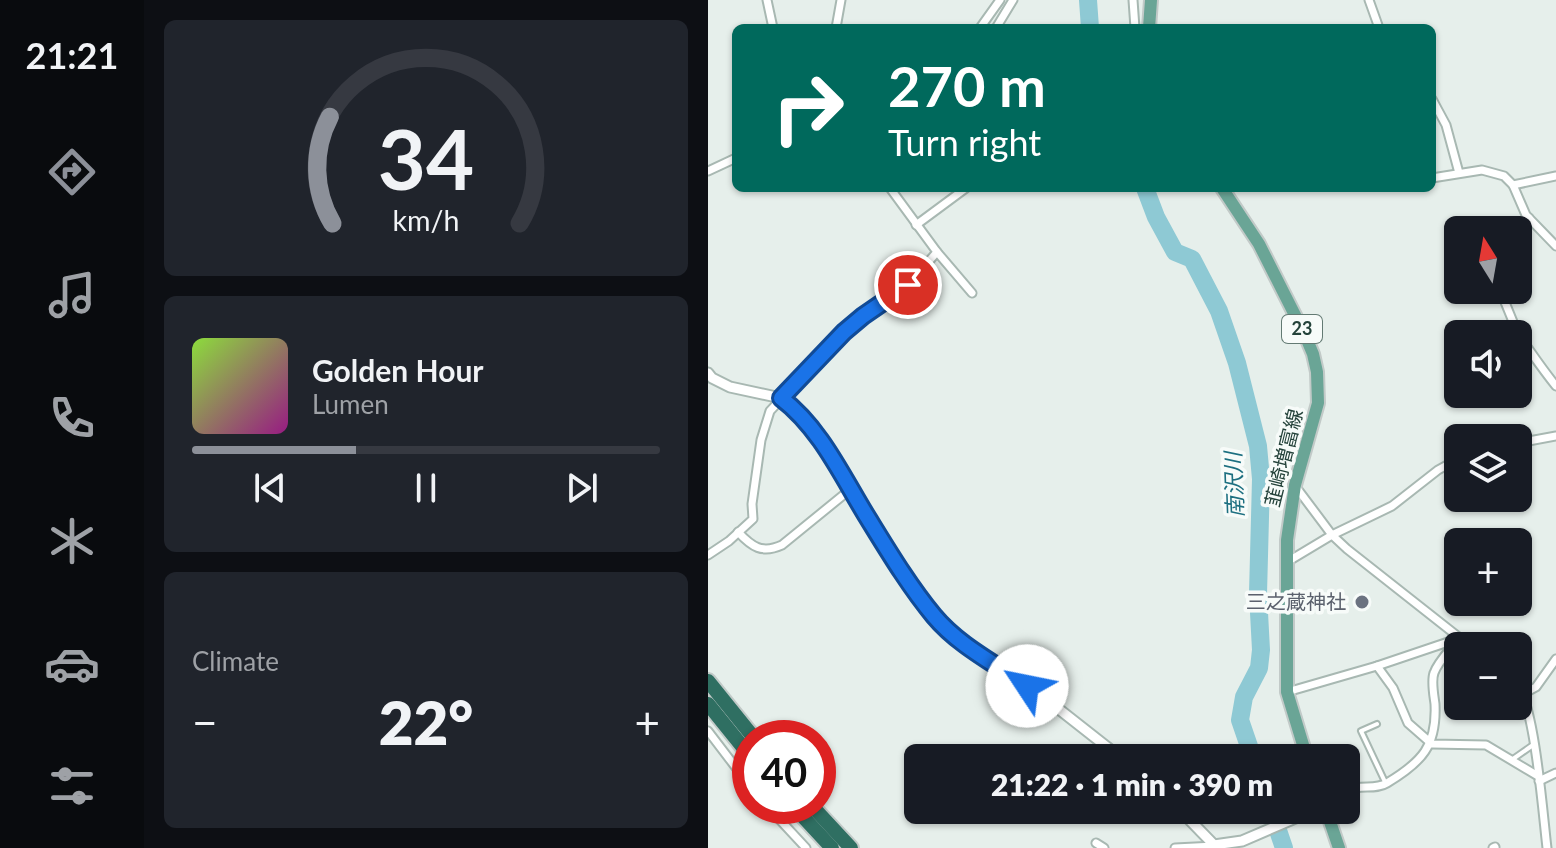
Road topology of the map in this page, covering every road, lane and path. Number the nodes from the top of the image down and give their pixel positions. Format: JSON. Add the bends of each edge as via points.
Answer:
{"nodes":[{"id":1,"x":767,"y":0,"type":"edge"},
{"id":2,"x":841,"y":0,"type":"edge"},
{"id":3,"x":1000,"y":0,"type":"edge"},
{"id":4,"x":1133,"y":0,"type":"edge"},
{"id":5,"x":1151,"y":0,"type":"edge"},
{"id":6,"x":1369,"y":0,"type":"edge"},
{"id":7,"x":1011,"y":1,"type":"edge"},
{"id":8,"x":772,"y":24,"type":"edge"},
{"id":9,"x":837,"y":24,"type":"edge"},
{"id":10,"x":983,"y":24,"type":"edge"},
{"id":11,"x":998,"y":24,"type":"edge"},
{"id":12,"x":1135,"y":24,"type":"edge"},
{"id":13,"x":1149,"y":24,"type":"edge"},
{"id":14,"x":1378,"y":24,"type":"edge"},
{"id":15,"x":1436,"y":106,"type":"edge"},
{"id":16,"x":732,"y":160,"type":"edge"},
{"id":17,"x":708,"y":171,"type":"edge"},
{"id":18,"x":1459,"y":173,"type":"junction"},
{"id":19,"x":1556,"y":176,"type":"edge"},
{"id":20,"x":1436,"y":177,"type":"edge"},
{"id":21,"x":1513,"y":185,"type":"junction"},
{"id":22,"x":893,"y":192,"type":"edge"},
{"id":23,"x":961,"y":192,"type":"edge"},
{"id":24,"x":1225,"y":192,"type":"edge"},
{"id":25,"x":1528,"y":216,"type":"edge"},
{"id":26,"x":1532,"y":221,"type":"edge"},
{"id":27,"x":916,"y":225,"type":"junction"},
{"id":28,"x":1556,"y":246,"type":"edge"},
{"id":29,"x":937,"y":252,"type":"junction"},
{"id":30,"x":972,"y":293,"type":"dead end"},
{"id":31,"x":1532,"y":352,"type":"edge"},
{"id":32,"x":709,"y":377,"type":"edge"},
{"id":33,"x":1556,"y":386,"type":"edge"},
{"id":34,"x":781,"y":398,"type":"junction"},
{"id":35,"x":1556,"y":436,"type":"edge"},
{"id":36,"x":1532,"y":440,"type":"edge"},
{"id":37,"x":1444,"y":467,"type":"edge"},
{"id":38,"x":1295,"y":485,"type":"junction"},
{"id":39,"x":852,"y":488,"type":"junction"},
{"id":40,"x":738,"y":532,"type":"junction"},
{"id":41,"x":1332,"y":535,"type":"junction"},
{"id":42,"x":708,"y":555,"type":"edge"},
{"id":43,"x":1287,"y":562,"type":"junction"},
{"id":44,"x":1452,"y":632,"type":"edge"},
{"id":45,"x":1444,"y":643,"type":"edge"},
{"id":46,"x":1556,"y":659,"type":"edge"},
{"id":47,"x":1444,"y":660,"type":"edge"},
{"id":48,"x":1377,"y":666,"type":"junction"},
{"id":49,"x":708,"y":681,"type":"edge"},
{"id":50,"x":1532,"y":689,"type":"edge"},
{"id":51,"x":1287,"y":692,"type":"junction"},
{"id":52,"x":708,"y":704,"type":"edge"},
{"id":53,"x":739,"y":720,"type":"edge"},
{"id":54,"x":1528,"y":720,"type":"edge"},
{"id":55,"x":1377,"y":724,"type":"dead end"},
{"id":56,"x":708,"y":731,"type":"edge"},
{"id":57,"x":732,"y":734,"type":"edge"},
{"id":58,"x":1103,"y":744,"type":"edge"},
{"id":59,"x":1303,"y":744,"type":"edge"},
{"id":60,"x":1432,"y":744,"type":"junction"},
{"id":61,"x":1533,"y":745,"type":"junction"},
{"id":62,"x":1511,"y":761,"type":"junction"},
{"id":63,"x":732,"y":762,"type":"edge"},
{"id":64,"x":1556,"y":773,"type":"edge"},
{"id":65,"x":1538,"y":778,"type":"junction"},
{"id":66,"x":1386,"y":784,"type":"junction"},
{"id":67,"x":1360,"y":787,"type":"edge"},
{"id":68,"x":784,"y":824,"type":"edge"},
{"id":69,"x":810,"y":824,"type":"edge"},
{"id":70,"x":829,"y":824,"type":"edge"},
{"id":71,"x":1194,"y":824,"type":"edge"},
{"id":72,"x":1281,"y":824,"type":"edge"},
{"id":73,"x":1331,"y":824,"type":"edge"},
{"id":74,"x":1215,"y":846,"type":"edge"},
{"id":75,"x":806,"y":848,"type":"edge"},
{"id":76,"x":832,"y":848,"type":"edge"},
{"id":77,"x":851,"y":848,"type":"edge"},
{"id":78,"x":1175,"y":848,"type":"edge"},
{"id":79,"x":1339,"y":848,"type":"edge"},
{"id":80,"x":1547,"y":848,"type":"edge"}],
"edges":[{"from":1,"to":8,"type":"street"},
{"from":2,"to":9,"type":"street"},
{"from":3,"to":10,"type":"street"},
{"from":4,"to":12,"type":"street"},
{"from":5,"to":13,"type":"main road"},
{"from":6,"to":14,"type":"street"},
{"from":7,"to":11,"type":"street"},
{"from":15,"to":18,"type":"street"},
{"from":16,"to":17,"type":"street"},
{"from":18,"to":20,"type":"street"},
{"from":18,"to":21,"type":"street","via":[[1492,171]]},
{"from":19,"to":21,"type":"street"},
{"from":21,"to":25,"type":"street"},
{"from":22,"to":27,"type":"street"},
{"from":23,"to":27,"type":"street"},
{"from":24,"to":38,"type":"main road","name":"韮崎増富線","number":"23","via":[[1259,244],[1313,354],[1318,403]]},
{"from":26,"to":28,"type":"street"},
{"from":27,"to":29,"type":"street"},
{"from":29,"to":30,"type":"street"},
{"from":29,"to":34,"type":"street","via":[[908,285],[844,332]]},
{"from":31,"to":33,"type":"street"},
{"from":32,"to":34,"type":"street"},
{"from":34,"to":39,"type":"street","via":[[803,415]]},
{"from":34,"to":40,"type":"street","via":[[770,411],[761,440],[753,519]]},
{"from":35,"to":36,"type":"street"},
{"from":37,"to":41,"type":"street","via":[[1392,506]]},
{"from":38,"to":41,"type":"street"},
{"from":38,"to":43,"type":"main road","name":"韮崎増富線","number":"23"},
{"from":39,"to":40,"type":"street","via":[[773,549],[754,548]]},
{"from":39,"to":58,"type":"street","via":[[936,618]]},
{"from":40,"to":42,"type":"street"},
{"from":41,"to":43,"type":"street"},
{"from":41,"to":44,"type":"street"},
{"from":43,"to":51,"type":"main road","name":"韮崎増富線","number":"23"},
{"from":45,"to":48,"type":"street"},
{"from":46,"to":50,"type":"street"},
{"from":47,"to":60,"type":"street","via":[[1434,674]]},
{"from":48,"to":51,"type":"street"},
{"from":48,"to":60,"type":"street","via":[[1408,723]]},
{"from":49,"to":53,"type":"highway"},
{"from":51,"to":59,"type":"main road","name":"韮崎増富線","number":"23"},
{"from":52,"to":57,"type":"highway"},
{"from":54,"to":61,"type":"street"},
{"from":55,"to":66,"type":"lane","via":[[1361,731]]},
{"from":56,"to":63,"type":"street"},
{"from":60,"to":62,"type":"street","via":[[1486,745]]},
{"from":60,"to":66,"type":"street"},
{"from":61,"to":62,"type":"lane"},
{"from":61,"to":65,"type":"street"},
{"from":62,"to":65,"type":"street"},
{"from":64,"to":65,"type":"street"},
{"from":65,"to":80,"type":"street"},
{"from":66,"to":67,"type":"street"},
{"from":68,"to":75,"type":"street"},
{"from":69,"to":76,"type":"highway"},
{"from":70,"to":77,"type":"highway"},
{"from":71,"to":74,"type":"street"},
{"from":72,"to":74,"type":"street"},
{"from":73,"to":79,"type":"main road"},
{"from":74,"to":78,"type":"street"}]}
